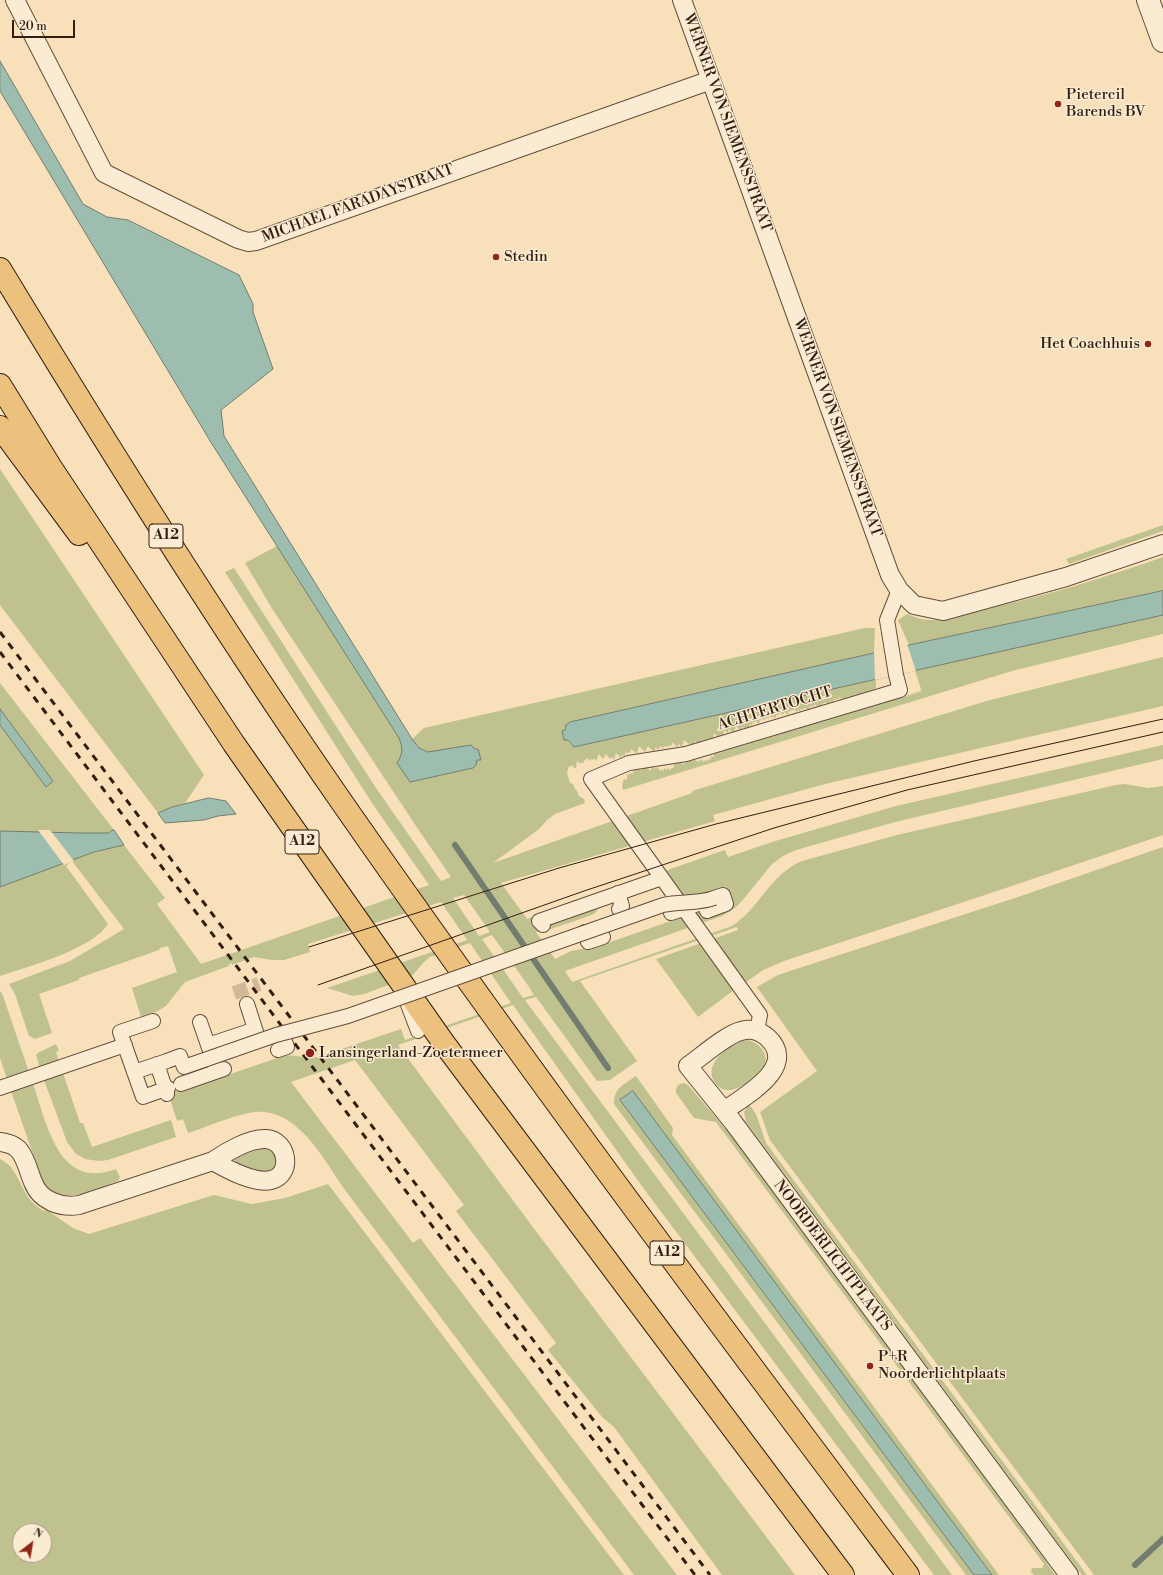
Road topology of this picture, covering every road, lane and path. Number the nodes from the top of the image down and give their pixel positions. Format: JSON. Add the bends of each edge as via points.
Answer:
{"nodes":[{"id":1,"x":15,"y":0,"type":"edge"},
{"id":2,"x":682,"y":0,"type":"edge"},
{"id":3,"x":1148,"y":0,"type":"edge"},
{"id":4,"x":1163,"y":42,"type":"edge"},
{"id":5,"x":711,"y":80,"type":"junction"},
{"id":6,"x":0,"y":269,"type":"edge"},
{"id":7,"x":0,"y":385,"type":"edge"},
{"id":8,"x":0,"y":427,"type":"edge"},
{"id":9,"x":1163,"y":544,"type":"edge"},
{"id":10,"x":899,"y":590,"type":"junction"},
{"id":11,"x":234,"y":744,"type":"junction"},
{"id":12,"x":662,"y":878,"type":"junction"},
{"id":13,"x":618,"y":893,"type":"junction"},
{"id":14,"x":619,"y":909,"type":"dead end"},
{"id":15,"x":677,"y":911,"type":"junction"},
{"id":16,"x":543,"y":925,"type":"dead end"},
{"id":17,"x":585,"y":932,"type":"junction"},
{"id":18,"x":603,"y":937,"type":"dead end"},
{"id":19,"x":405,"y":995,"type":"junction"},
{"id":20,"x":247,"y":1004,"type":"dead end"},
{"id":21,"x":153,"y":1021,"type":"dead end"},
{"id":22,"x":200,"y":1022,"type":"dead end"},
{"id":23,"x":757,"y":1031,"type":"junction"},
{"id":24,"x":418,"y":1032,"type":"dead end"},
{"id":25,"x":282,"y":1033,"type":"junction"},
{"id":26,"x":256,"y":1035,"type":"junction"},
{"id":27,"x":125,"y":1045,"type":"junction"},
{"id":28,"x":208,"y":1045,"type":"junction"},
{"id":29,"x":278,"y":1050,"type":"dead end"},
{"id":30,"x":162,"y":1062,"type":"junction"},
{"id":31,"x":134,"y":1072,"type":"junction"},
{"id":32,"x":0,"y":1088,"type":"edge"},
{"id":33,"x":171,"y":1089,"type":"junction"},
{"id":34,"x":724,"y":1110,"type":"junction"},
{"id":35,"x":0,"y":1142,"type":"edge"},
{"id":36,"x":213,"y":1161,"type":"dead end"},
{"id":37,"x":844,"y":1575,"type":"edge"},
{"id":38,"x":908,"y":1575,"type":"edge"},
{"id":39,"x":1069,"y":1575,"type":"edge"}],
"edges":[{"from":1,"to":5,"type":"street","name":"MICHAEL FARADAYSTRAAT","via":[[104,173],[248,242]]},
{"from":2,"to":5,"type":"street","name":"WERNER VON SIEMENSSTRAAT"},
{"from":3,"to":4,"type":"street"},
{"from":5,"to":10,"type":"street","name":"WERNER VON SIEMENSSTRAAT","via":[[890,576]]},
{"from":6,"to":38,"type":"highway","number":"A12","via":[[154,517],[340,798],[622,1192]]},
{"from":7,"to":11,"type":"highway","number":"A12","via":[[50,466]]},
{"from":8,"to":11,"type":"highway","number":"A12"},
{"from":9,"to":10,"type":"street","name":"WERNER VON SIEMENSSTRAAT","via":[[1066,577],[943,611],[914,605]]},
{"from":10,"to":12,"type":"street","name":"ACHTERTOCHT","via":[[887,620],[900,690],[686,754],[629,763],[591,779]]},
{"from":11,"to":37,"type":"highway","number":"A12","via":[[443,1042]]},
{"from":12,"to":13,"type":"street"},
{"from":12,"to":15,"type":"street"},
{"from":13,"to":14,"type":"street","via":[[622,906]]},
{"from":13,"to":16,"type":"street","via":[[539,920]]},
{"from":15,"to":17,"type":"street","bridge":true,"via":[[704,902],[707,911],[726,904],[723,895],[702,902],[663,905]]},
{"from":15,"to":23,"type":"street","via":[[760,1015]]},
{"from":17,"to":18,"type":"street","via":[[588,942]]},
{"from":17,"to":19,"type":"street","bridge":true},
{"from":19,"to":24,"type":"street"},
{"from":19,"to":25,"type":"street","bridge":true,"via":[[348,1016]]},
{"from":20,"to":26,"type":"street"},
{"from":21,"to":27,"type":"street","via":[[120,1032]]},
{"from":22,"to":28,"type":"street"},
{"from":23,"to":34,"type":"street","via":[[773,1045],[776,1067],[767,1079]]},
{"from":23,"to":34,"type":"street","name":"NOORDERLICHTPLAATS","via":[[745,1030],[735,1033],[688,1066]]},
{"from":25,"to":26,"type":"street","bridge":true},
{"from":25,"to":29,"type":"street","via":[[287,1047]]},
{"from":26,"to":28,"type":"street"},
{"from":26,"to":30,"type":"street","bridge":true,"via":[[184,1067],[180,1056]]},
{"from":27,"to":31,"type":"street"},
{"from":27,"to":32,"type":"street"},
{"from":28,"to":33,"type":"street","via":[[221,1070]]},
{"from":30,"to":31,"type":"street"},
{"from":30,"to":33,"type":"street"},
{"from":31,"to":33,"type":"street","via":[[143,1097]]},
{"from":34,"to":39,"type":"street","name":"NOORDERLICHTPLAATS"},
{"from":35,"to":36,"type":"street","via":[[10,1144],[20,1152],[34,1184],[43,1196],[55,1203],[68,1206],[79,1205]]}]}
